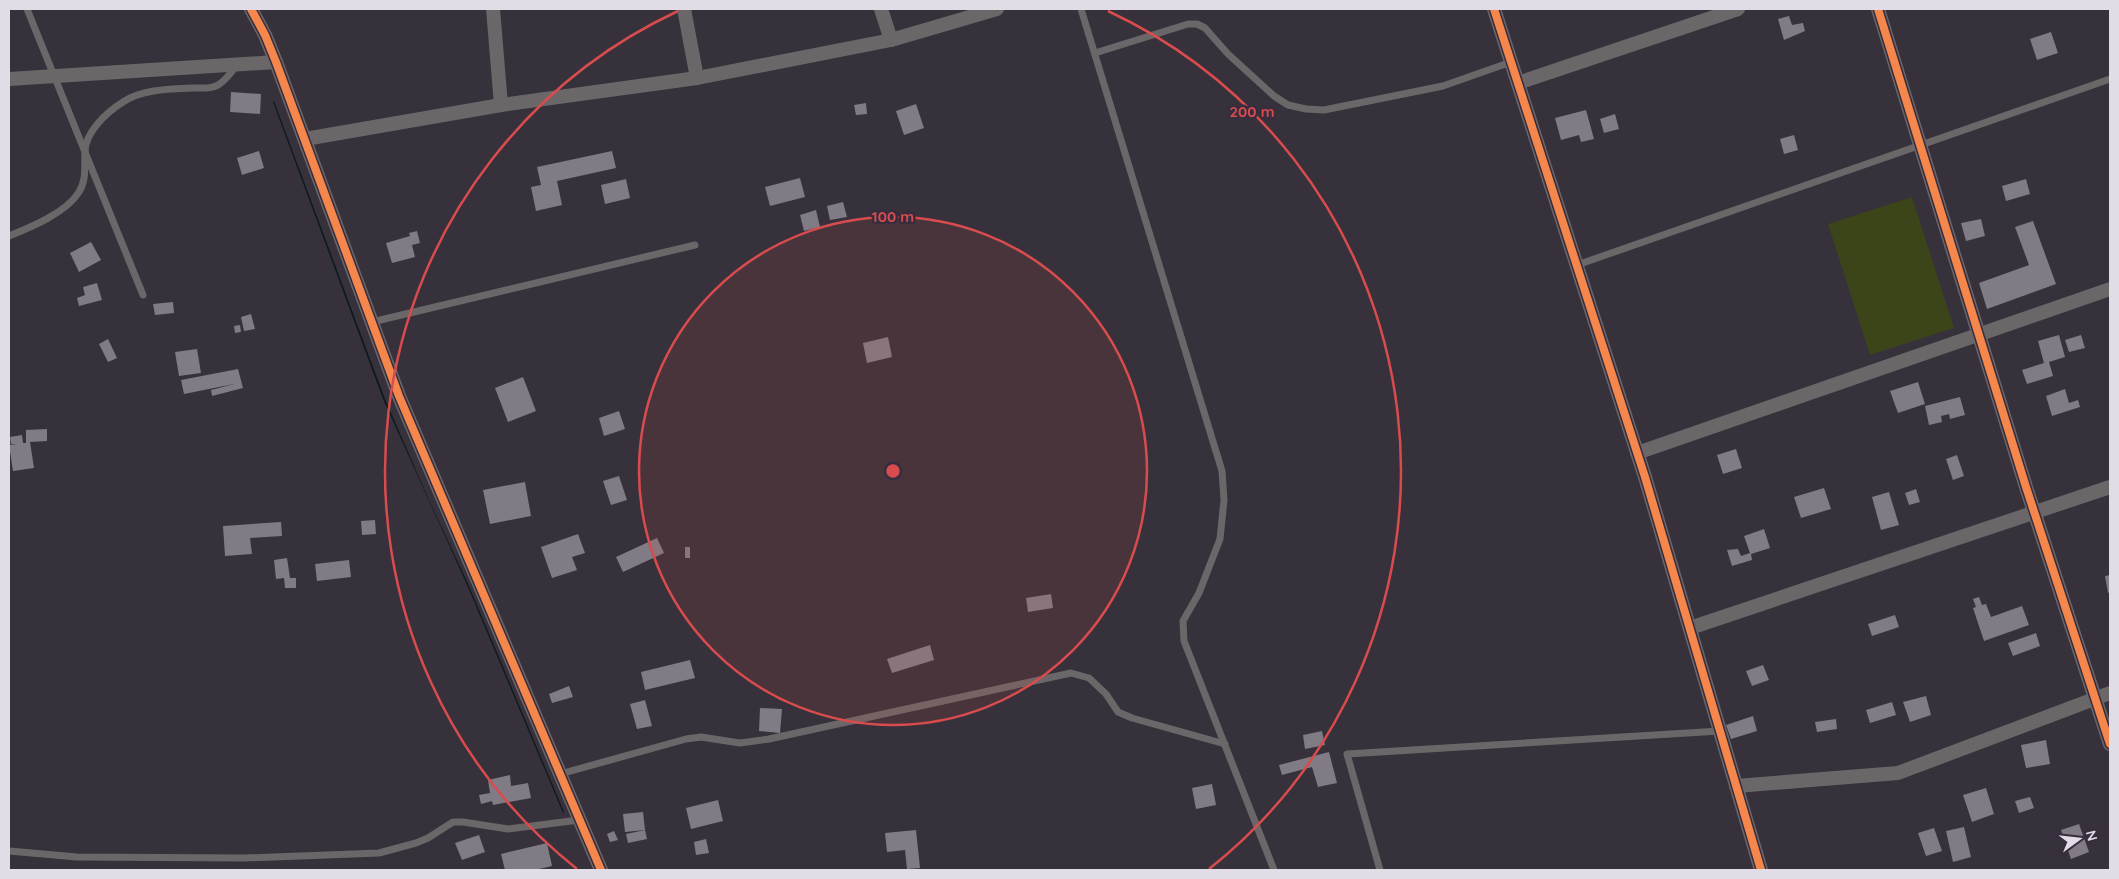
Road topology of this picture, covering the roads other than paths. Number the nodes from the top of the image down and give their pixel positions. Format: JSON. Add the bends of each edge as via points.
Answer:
{"nodes":[{"id":1,"x":27,"y":9,"type":"edge"},
{"id":2,"x":251,"y":9,"type":"edge"},
{"id":3,"x":493,"y":9,"type":"edge"},
{"id":4,"x":684,"y":9,"type":"edge"},
{"id":5,"x":882,"y":9,"type":"edge"},
{"id":6,"x":997,"y":9,"type":"edge"},
{"id":7,"x":1081,"y":9,"type":"edge"},
{"id":8,"x":1494,"y":9,"type":"edge"},
{"id":9,"x":1738,"y":9,"type":"edge"},
{"id":10,"x":1878,"y":9,"type":"edge"},
{"id":11,"x":890,"y":40,"type":"junction"},
{"id":12,"x":1094,"y":53,"type":"junction"},
{"id":13,"x":276,"y":62,"type":"junction"},
{"id":14,"x":1511,"y":62,"type":"junction"},
{"id":15,"x":237,"y":65,"type":"junction"},
{"id":16,"x":55,"y":76,"type":"junction"},
{"id":17,"x":697,"y":78,"type":"junction"},
{"id":18,"x":9,"y":79,"type":"edge"},
{"id":19,"x":2110,"y":79,"type":"edge"},
{"id":20,"x":1518,"y":83,"type":"junction"},
{"id":21,"x":501,"y":105,"type":"junction"},
{"id":22,"x":305,"y":139,"type":"junction"},
{"id":23,"x":1920,"y":146,"type":"junction"},
{"id":24,"x":85,"y":149,"type":"junction"},
{"id":25,"x":9,"y":236,"type":"edge"},
{"id":26,"x":695,"y":245,"type":"dead end"},
{"id":27,"x":1577,"y":265,"type":"junction"},
{"id":28,"x":2110,"y":289,"type":"edge"},
{"id":29,"x":143,"y":295,"type":"dead end"},
{"id":30,"x":372,"y":322,"type":"junction"},
{"id":31,"x":1979,"y":335,"type":"junction"},
{"id":32,"x":1638,"y":452,"type":"junction"},
{"id":33,"x":2110,"y":487,"type":"edge"},
{"id":34,"x":2034,"y":513,"type":"junction"},
{"id":35,"x":1690,"y":628,"type":"junction"},
{"id":36,"x":2110,"y":693,"type":"edge"},
{"id":37,"x":2095,"y":698,"type":"junction"},
{"id":38,"x":1720,"y":731,"type":"junction"},
{"id":39,"x":1225,"y":744,"type":"junction"},
{"id":40,"x":2110,"y":744,"type":"edge"},
{"id":41,"x":559,"y":774,"type":"junction"},
{"id":42,"x":1736,"y":786,"type":"junction"},
{"id":43,"x":578,"y":820,"type":"junction"},
{"id":44,"x":9,"y":851,"type":"edge"},
{"id":45,"x":601,"y":870,"type":"edge"},
{"id":46,"x":1274,"y":870,"type":"edge"},
{"id":47,"x":1380,"y":870,"type":"edge"},
{"id":48,"x":1761,"y":870,"type":"edge"}],
"edges":[{"from":1,"to":16,"type":"lane"},
{"from":2,"to":13,"type":"street"},
{"from":3,"to":21,"type":"street"},
{"from":4,"to":17,"type":"street"},
{"from":5,"to":11,"type":"street"},
{"from":6,"to":11,"type":"street"},
{"from":7,"to":12,"type":"lane"},
{"from":8,"to":14,"type":"street"},
{"from":9,"to":20,"type":"street"},
{"from":10,"to":23,"type":"street"},
{"from":11,"to":17,"type":"street"},
{"from":12,"to":14,"type":"lane","via":[[1188,24],[1198,24],[1288,106],[1324,110],[1442,86]]},
{"from":12,"to":39,"type":"lane","via":[[1222,471],[1224,500],[1220,539],[1199,593],[1183,621],[1184,641]]},
{"from":13,"to":15,"type":"street"},
{"from":13,"to":22,"type":"street"},
{"from":14,"to":20,"type":"street"},
{"from":15,"to":16,"type":"street"},
{"from":15,"to":24,"type":"lane","via":[[214,87],[164,89],[124,101],[96,124]]},
{"from":16,"to":18,"type":"street"},
{"from":16,"to":24,"type":"lane"},
{"from":17,"to":21,"type":"street"},
{"from":19,"to":23,"type":"lane"},
{"from":20,"to":27,"type":"street"},
{"from":21,"to":22,"type":"street"},
{"from":22,"to":30,"type":"street"},
{"from":23,"to":27,"type":"lane"},
{"from":23,"to":31,"type":"street"},
{"from":24,"to":25,"type":"lane","via":[[85,179],[79,193],[68,205]]},
{"from":24,"to":29,"type":"lane"},
{"from":26,"to":30,"type":"lane"},
{"from":27,"to":32,"type":"street"},
{"from":28,"to":31,"type":"street"},
{"from":30,"to":41,"type":"street"},
{"from":31,"to":32,"type":"street"},
{"from":31,"to":34,"type":"street"},
{"from":32,"to":35,"type":"street"},
{"from":33,"to":34,"type":"street"},
{"from":34,"to":35,"type":"street"},
{"from":34,"to":37,"type":"street"},
{"from":35,"to":38,"type":"street"},
{"from":36,"to":37,"type":"street"},
{"from":37,"to":40,"type":"street"},
{"from":37,"to":42,"type":"street","via":[[1898,773]]},
{"from":38,"to":42,"type":"street"},
{"from":38,"to":47,"type":"lane","via":[[1347,754]]},
{"from":39,"to":41,"type":"lane","via":[[1118,712],[1106,694],[1088,678],[1072,673],[769,739],[740,743],[686,739]]},
{"from":39,"to":46,"type":"lane"},
{"from":41,"to":43,"type":"street"},
{"from":42,"to":48,"type":"street"},
{"from":43,"to":44,"type":"lane","via":[[508,829],[453,822],[428,838],[379,853],[244,858],[77,857]]},
{"from":43,"to":45,"type":"street"}]}
